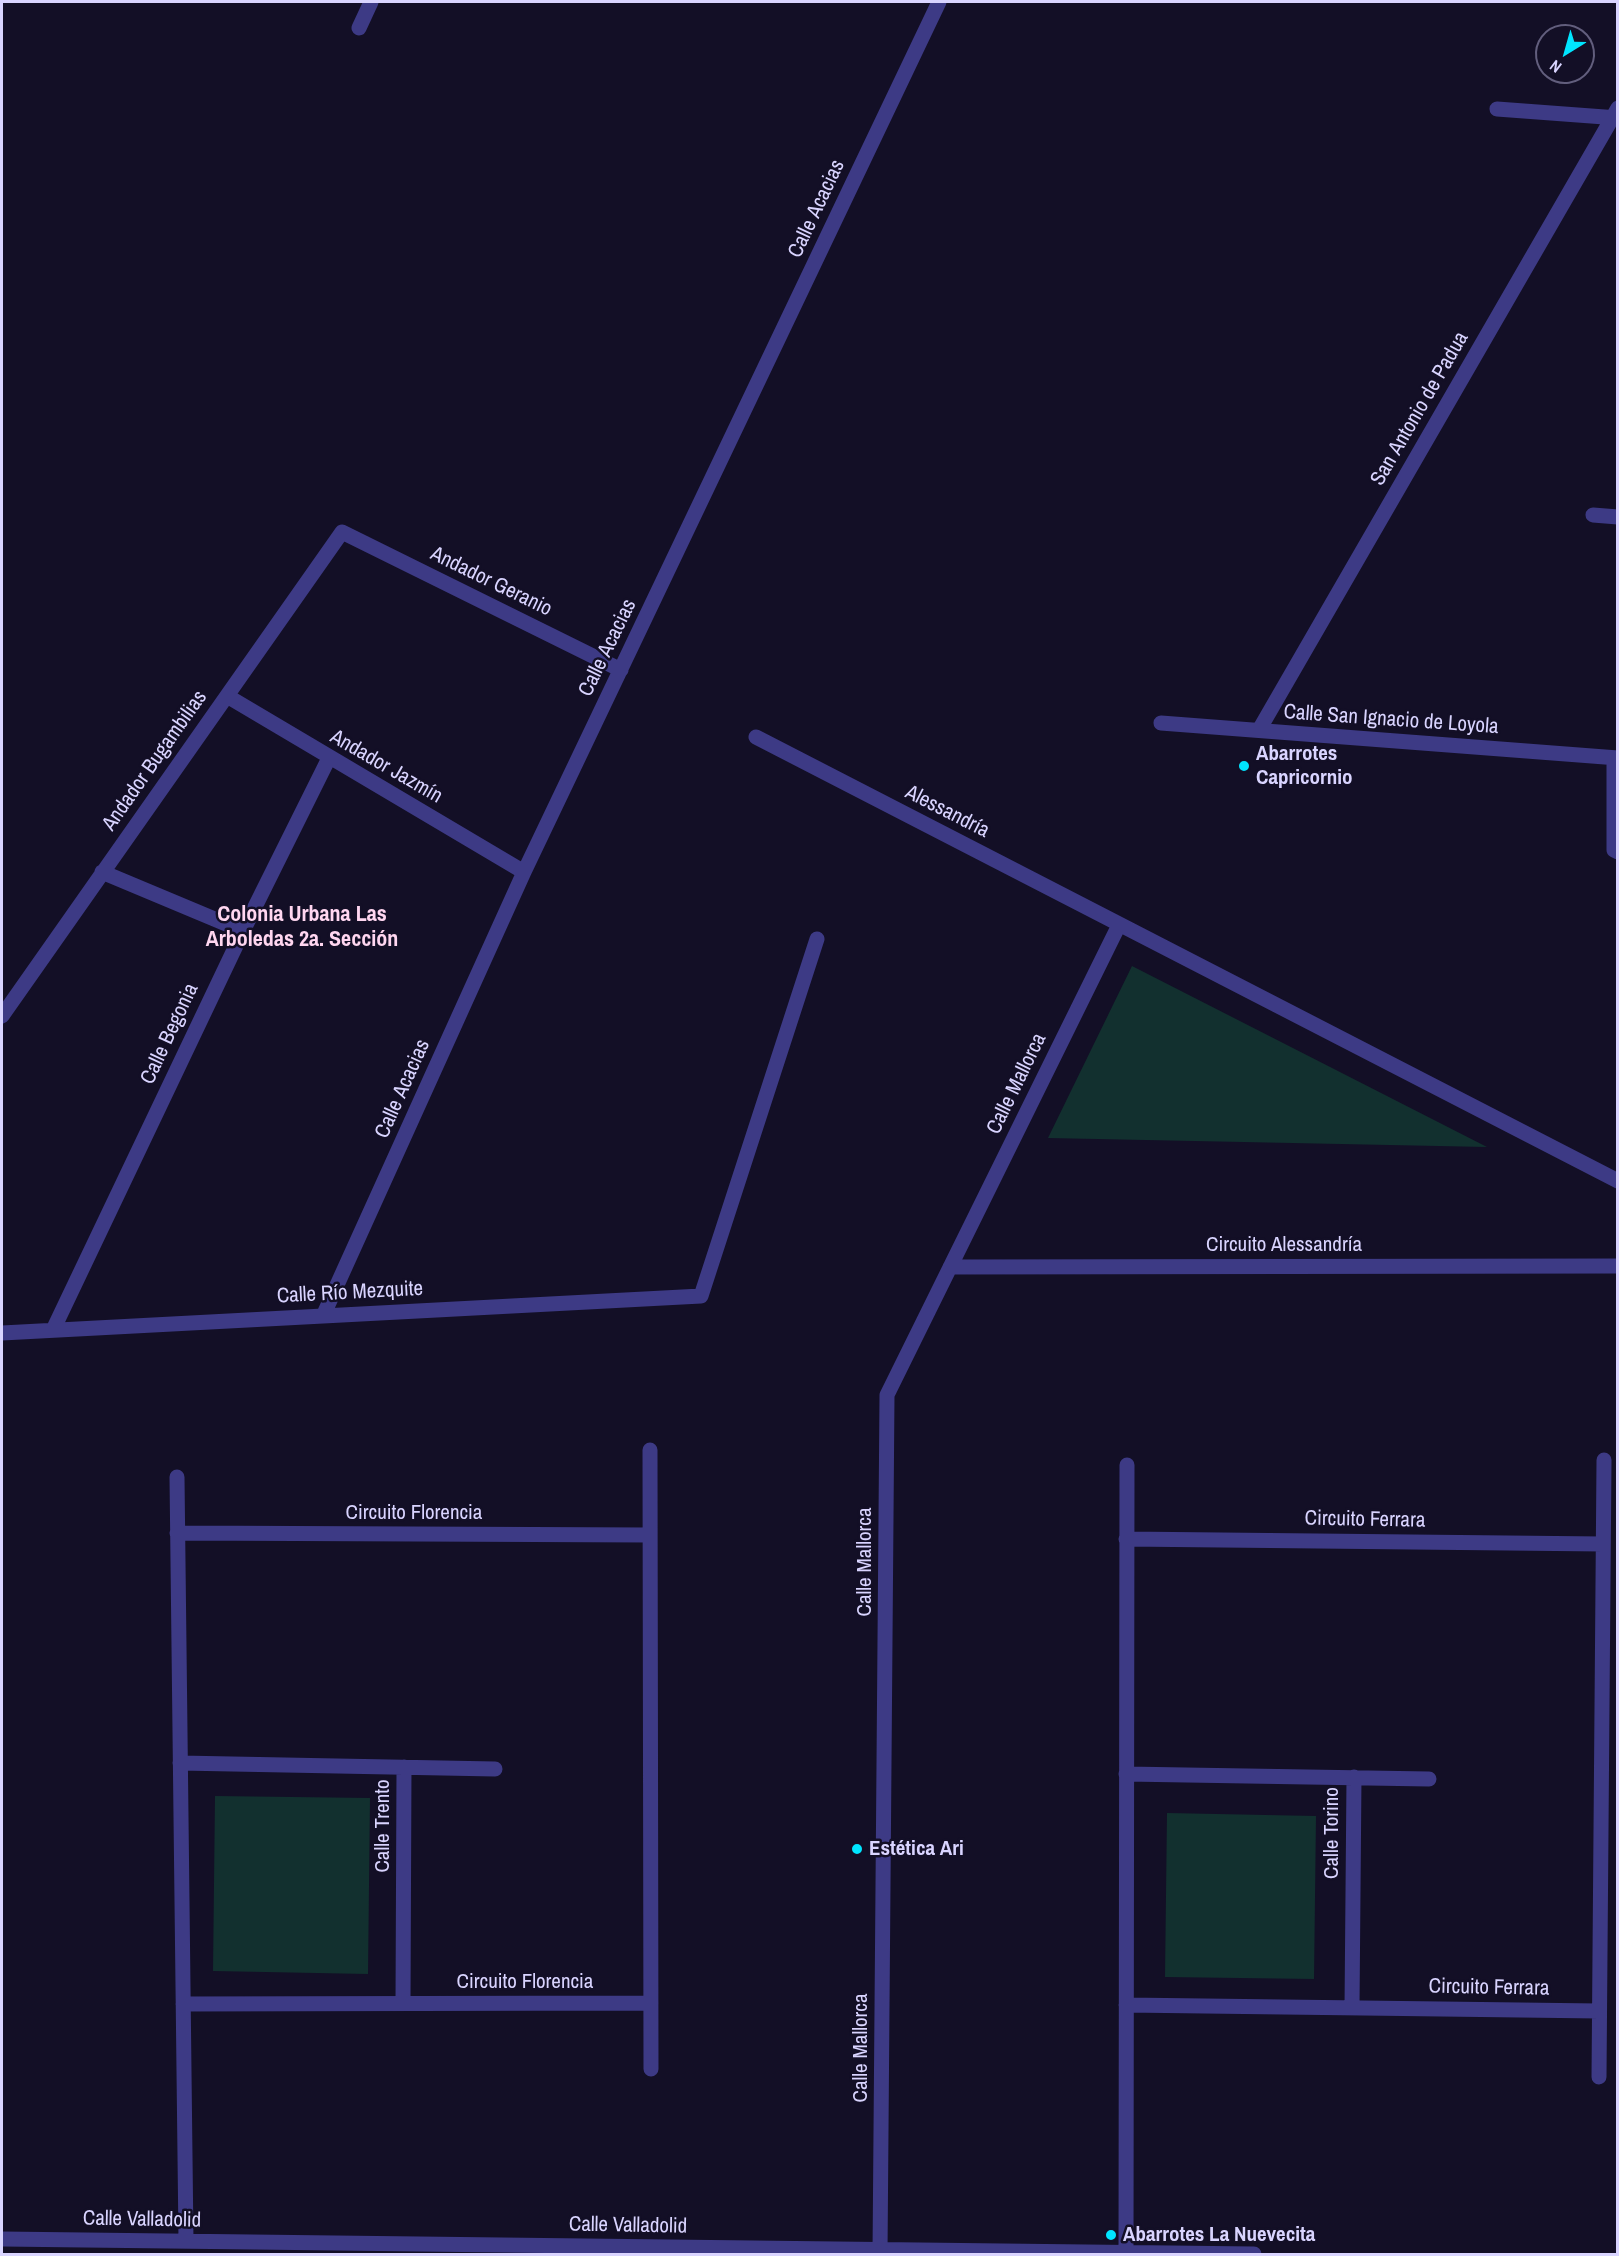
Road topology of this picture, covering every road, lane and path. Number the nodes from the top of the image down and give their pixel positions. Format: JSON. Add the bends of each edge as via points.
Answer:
{"nodes":[{"id":1,"x":371,"y":2,"type":"edge"},
{"id":2,"x":939,"y":2,"type":"edge"},
{"id":3,"x":359,"y":28,"type":"dead end"},
{"id":4,"x":1497,"y":109,"type":"dead end"},
{"id":5,"x":1616,"y":114,"type":"edge"},
{"id":6,"x":1593,"y":515,"type":"dead end"},
{"id":7,"x":1617,"y":517,"type":"edge"},
{"id":8,"x":342,"y":532,"type":"joint"},
{"id":9,"x":621,"y":670,"type":"junction"},
{"id":10,"x":227,"y":696,"type":"junction"},
{"id":11,"x":1161,"y":723,"type":"dead end"},
{"id":12,"x":1259,"y":730,"type":"junction"},
{"id":13,"x":756,"y":737,"type":"dead end"},
{"id":14,"x":329,"y":758,"type":"junction"},
{"id":15,"x":1616,"y":758,"type":"edge"},
{"id":16,"x":1617,"y":852,"type":"edge"},
{"id":17,"x":102,"y":872,"type":"junction"},
{"id":18,"x":524,"y":872,"type":"junction"},
{"id":19,"x":1119,"y":925,"type":"junction"},
{"id":20,"x":243,"y":931,"type":"junction"},
{"id":21,"x":817,"y":939,"type":"dead end"},
{"id":22,"x":2,"y":1016,"type":"edge"},
{"id":23,"x":1617,"y":1181,"type":"edge"},
{"id":24,"x":1617,"y":1266,"type":"edge"},
{"id":25,"x":950,"y":1267,"type":"junction"},
{"id":26,"x":323,"y":1316,"type":"junction"},
{"id":27,"x":53,"y":1330,"type":"junction"},
{"id":28,"x":2,"y":1333,"type":"edge"},
{"id":29,"x":650,"y":1450,"type":"dead end"},
{"id":30,"x":1604,"y":1460,"type":"dead end"},
{"id":31,"x":1127,"y":1465,"type":"dead end"},
{"id":32,"x":177,"y":1477,"type":"dead end"},
{"id":33,"x":177,"y":1533,"type":"junction"},
{"id":34,"x":650,"y":1535,"type":"junction"},
{"id":35,"x":1126,"y":1539,"type":"junction"},
{"id":36,"x":1603,"y":1544,"type":"junction"},
{"id":37,"x":180,"y":1763,"type":"junction"},
{"id":38,"x":404,"y":1767,"type":"junction"},
{"id":39,"x":495,"y":1768,"type":"dead end"},
{"id":40,"x":1126,"y":1773,"type":"junction"},
{"id":41,"x":1354,"y":1777,"type":"junction"},
{"id":42,"x":1429,"y":1779,"type":"dead end"},
{"id":43,"x":403,"y":2002,"type":"junction"},
{"id":44,"x":651,"y":2003,"type":"junction"},
{"id":45,"x":183,"y":2004,"type":"junction"},
{"id":46,"x":1126,"y":2005,"type":"junction"},
{"id":47,"x":1352,"y":2007,"type":"junction"},
{"id":48,"x":1599,"y":2011,"type":"junction"},
{"id":49,"x":651,"y":2069,"type":"dead end"},
{"id":50,"x":1599,"y":2077,"type":"dead end"},
{"id":51,"x":2,"y":2239,"type":"edge"},
{"id":52,"x":186,"y":2241,"type":"junction"},
{"id":53,"x":880,"y":2252,"type":"edge"},
{"id":54,"x":1126,"y":2253,"type":"junction"},
{"id":55,"x":1254,"y":2254,"type":"edge"}],
"edges":[{"from":1,"to":3,"type":"street"},
{"from":2,"to":9,"type":"street","name":"Calle Acacias"},
{"from":4,"to":5,"type":"street"},
{"from":5,"to":12,"type":"street","name":"San Antonio de Padua"},
{"from":6,"to":7,"type":"street"},
{"from":8,"to":9,"type":"street","name":"Andador Geranio"},
{"from":8,"to":10,"type":"street","name":"Andador Bugambilias"},
{"from":9,"to":18,"type":"street","name":"Calle Acacias"},
{"from":10,"to":14,"type":"street","name":"Andador Jazmín"},
{"from":10,"to":17,"type":"street","name":"Andador Bugambilias"},
{"from":11,"to":12,"type":"street","name":"Calle San Ignacio de Loyola"},
{"from":12,"to":15,"type":"street","name":"Calle San Ignacio de Loyola"},
{"from":13,"to":19,"type":"street","name":"Alessandría"},
{"from":14,"to":18,"type":"street","name":"Andador Jazmín"},
{"from":14,"to":20,"type":"street","name":"Calle Begonia"},
{"from":15,"to":16,"type":"street"},
{"from":17,"to":20,"type":"street"},
{"from":17,"to":22,"type":"street","name":"Andador Bugambilias"},
{"from":18,"to":26,"type":"street","name":"Calle Acacias"},
{"from":19,"to":23,"type":"street"},
{"from":19,"to":25,"type":"street","name":"Calle Mallorca"},
{"from":20,"to":27,"type":"street","name":"Calle Begonia"},
{"from":21,"to":26,"type":"street","name":"Calle Río Mezquite","via":[[701,1296]]},
{"from":24,"to":25,"type":"street","name":"Circuito Alessandría"},
{"from":25,"to":53,"type":"street","name":"Calle Mallorca","via":[[887,1395]]},
{"from":26,"to":27,"type":"street","name":"Calle Río Mezquite"},
{"from":27,"to":28,"type":"street","name":"Calle Río Mezquite"},
{"from":29,"to":34,"type":"street"},
{"from":30,"to":36,"type":"street"},
{"from":31,"to":35,"type":"street"},
{"from":32,"to":33,"type":"street"},
{"from":33,"to":34,"type":"street","name":"Circuito Florencia"},
{"from":33,"to":37,"type":"street"},
{"from":34,"to":44,"type":"street"},
{"from":35,"to":36,"type":"street","name":"Circuito Ferrara"},
{"from":35,"to":40,"type":"street"},
{"from":36,"to":48,"type":"street"},
{"from":37,"to":38,"type":"street","name":"Calle Trento"},
{"from":37,"to":45,"type":"street"},
{"from":38,"to":39,"type":"street"},
{"from":38,"to":43,"type":"street","name":"Calle Trento"},
{"from":40,"to":41,"type":"street","name":"Calle Torino"},
{"from":40,"to":46,"type":"street"},
{"from":41,"to":42,"type":"street"},
{"from":41,"to":47,"type":"street","name":"Calle Torino"},
{"from":43,"to":44,"type":"street","name":"Circuito Florencia"},
{"from":43,"to":45,"type":"street","name":"Circuito Florencia"},
{"from":44,"to":49,"type":"street"},
{"from":45,"to":52,"type":"street"},
{"from":46,"to":47,"type":"street","name":"Circuito Ferrara"},
{"from":46,"to":54,"type":"street"},
{"from":47,"to":48,"type":"street","name":"Circuito Ferrara"},
{"from":48,"to":50,"type":"street"},
{"from":51,"to":52,"type":"street","name":"Calle Valladolid"},
{"from":52,"to":53,"type":"street","name":"Calle Valladolid"},
{"from":53,"to":54,"type":"street","name":"Calle Valladolid"},
{"from":54,"to":55,"type":"street","name":"Calle Valladolid"}]}
